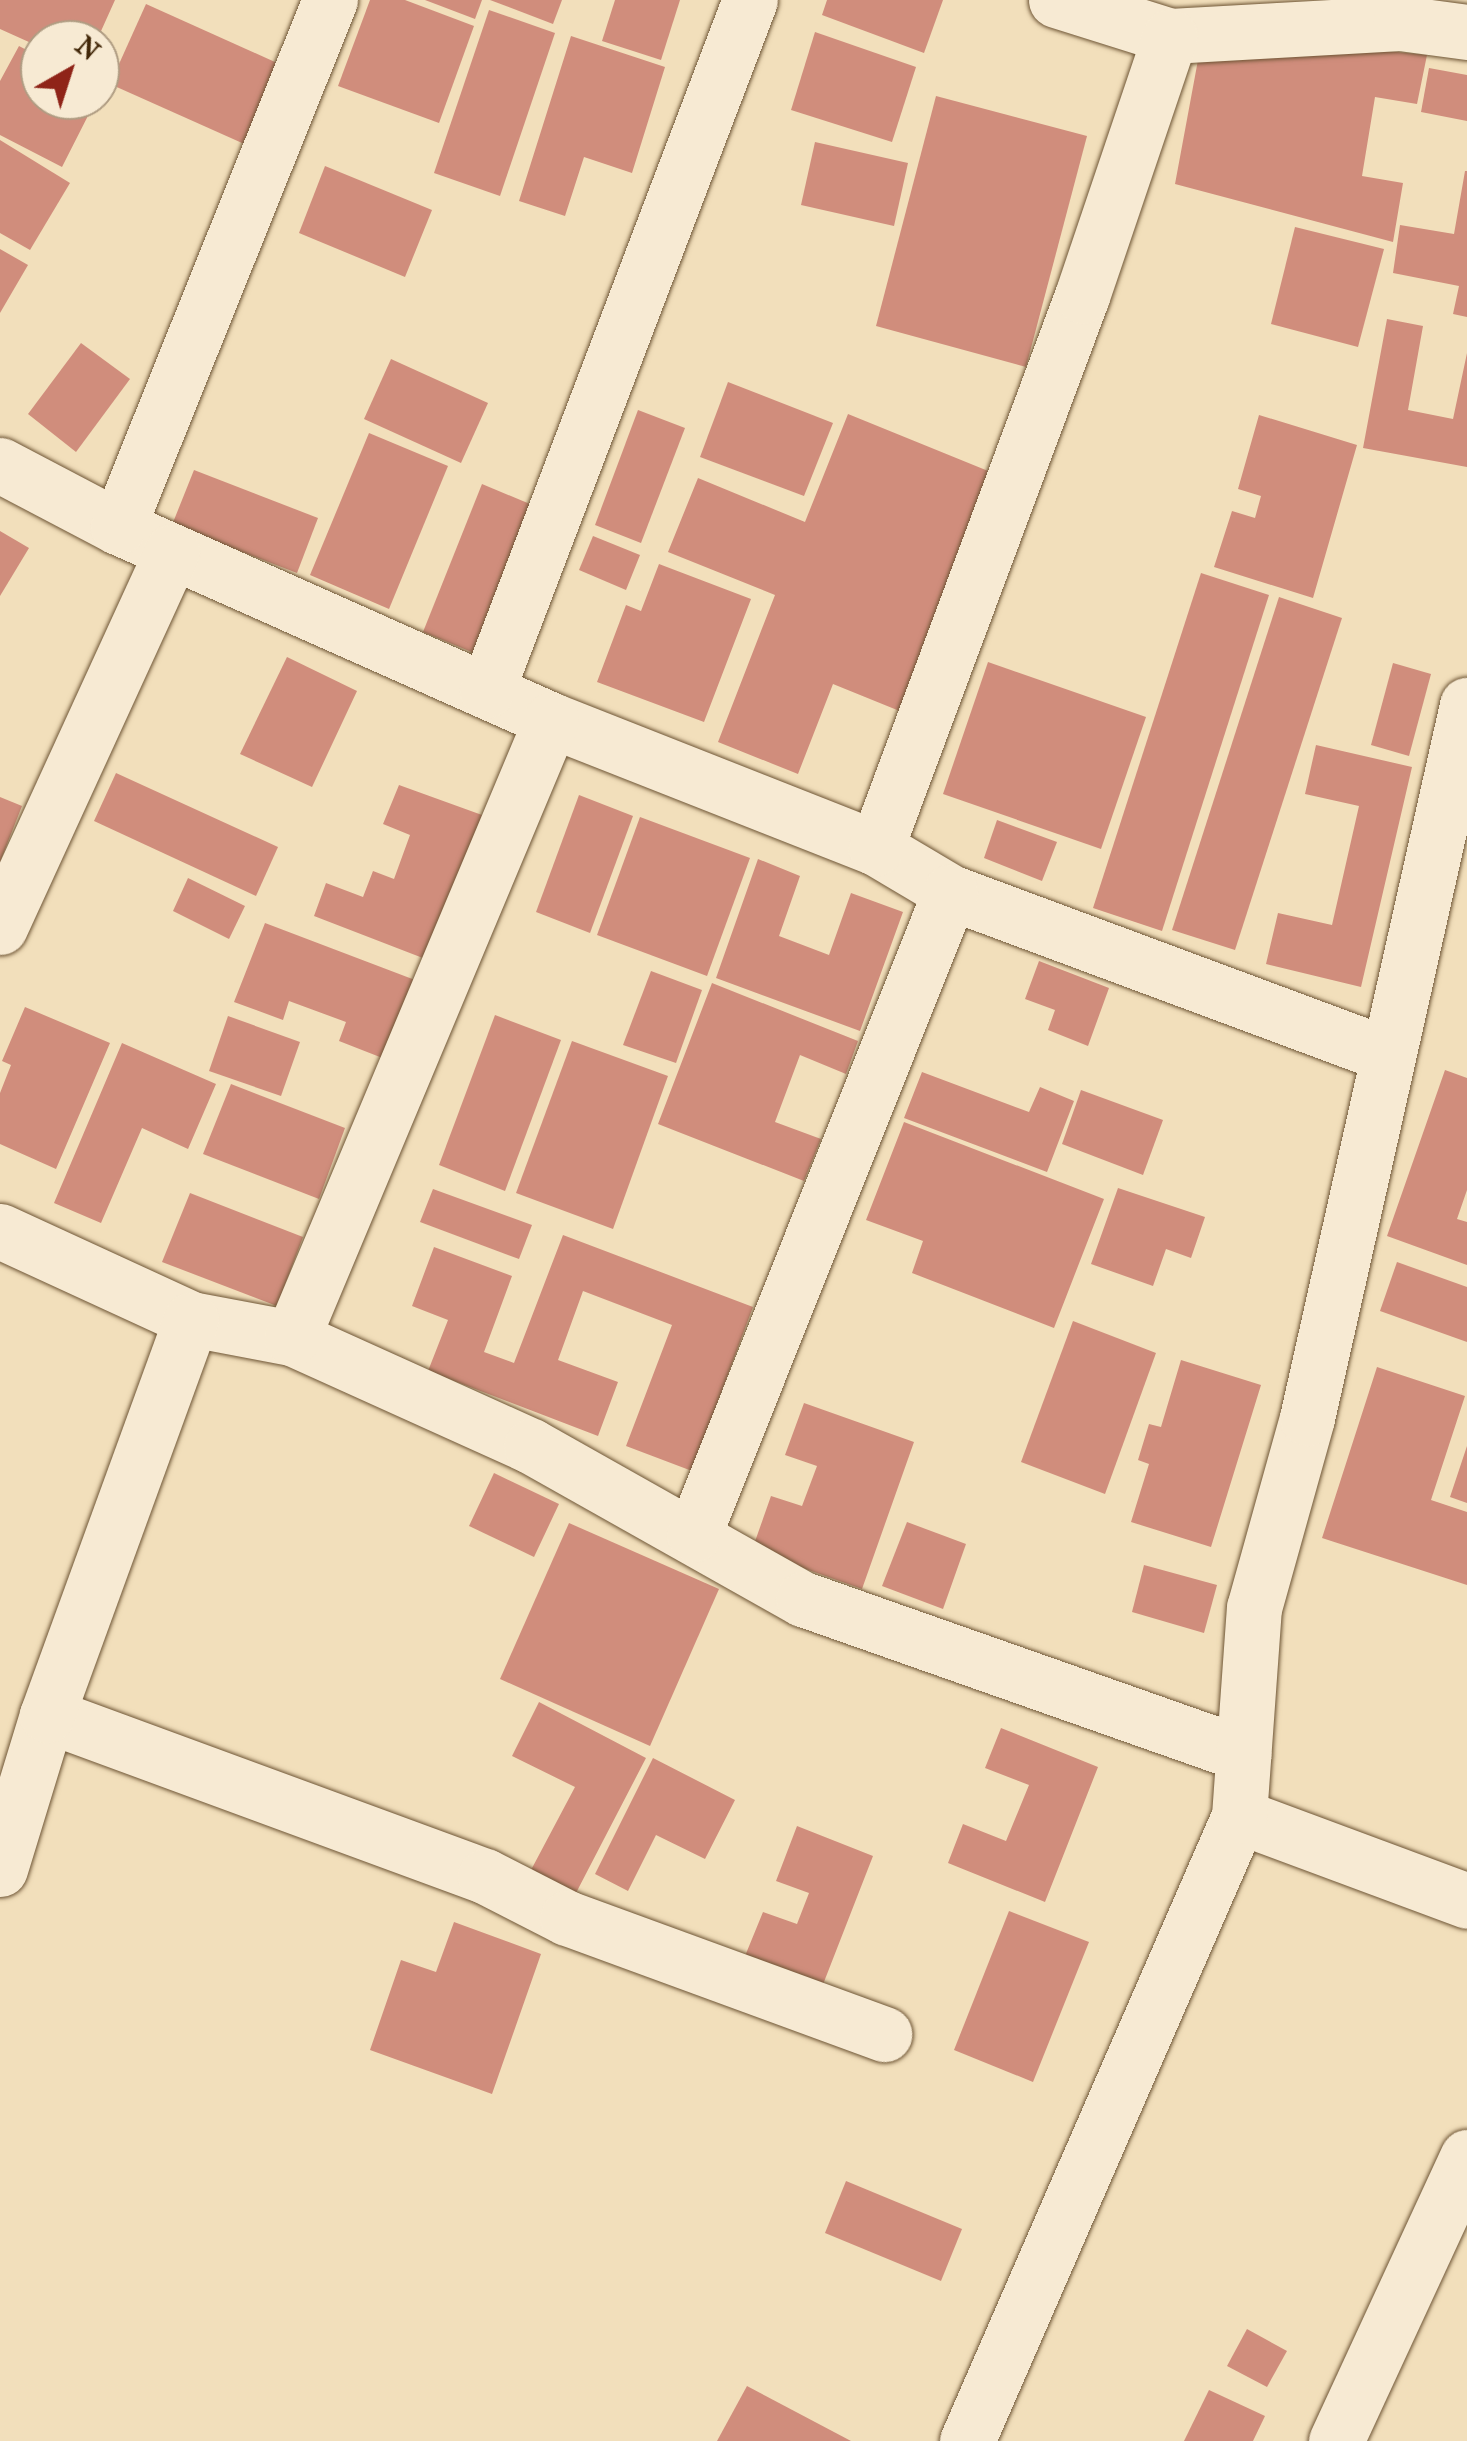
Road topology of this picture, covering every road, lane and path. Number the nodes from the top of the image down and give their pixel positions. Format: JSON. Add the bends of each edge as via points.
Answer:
{"nodes":[{"id":1,"x":330,"y":0,"type":"edge"},
{"id":2,"x":750,"y":0,"type":"edge"},
{"id":3,"x":1056,"y":0,"type":"edge"},
{"id":4,"x":1400,"y":11,"type":"edge"},
{"id":5,"x":1467,"y":32,"type":"edge"},
{"id":6,"x":1170,"y":36,"type":"junction"},
{"id":7,"x":0,"y":464,"type":"edge"},
{"id":8,"x":118,"y":527,"type":"junction"},
{"id":9,"x":172,"y":551,"type":"junction"},
{"id":10,"x":487,"y":690,"type":"junction"},
{"id":11,"x":1467,"y":705,"type":"edge"},
{"id":12,"x":551,"y":720,"type":"junction"},
{"id":13,"x":876,"y":848,"type":"junction"},
{"id":14,"x":950,"y":892,"type":"junction"},
{"id":15,"x":0,"y":928,"type":"edge"},
{"id":16,"x":1388,"y":1055,"type":"junction"},
{"id":17,"x":0,"y":1231,"type":"edge"},
{"id":18,"x":191,"y":1318,"type":"junction"},
{"id":19,"x":292,"y":1338,"type":"junction"},
{"id":20,"x":694,"y":1534,"type":"junction"},
{"id":21,"x":47,"y":1715,"type":"junction"},
{"id":22,"x":1244,"y":1754,"type":"junction"},
{"id":23,"x":1239,"y":1816,"type":"junction"},
{"id":24,"x":3,"y":1846,"type":"edge"},
{"id":25,"x":1467,"y":1901,"type":"edge"},
{"id":26,"x":884,"y":2034,"type":"dead end"},
{"id":27,"x":1467,"y":2157,"type":"edge"},
{"id":28,"x":968,"y":2441,"type":"edge"},
{"id":29,"x":1336,"y":2441,"type":"edge"}],
"edges":[{"from":1,"to":8,"type":"street"},
{"from":2,"to":10,"type":"street"},
{"from":3,"to":6,"type":"street"},
{"from":4,"to":5,"type":"street"},
{"from":4,"to":6,"type":"street"},
{"from":6,"to":13,"type":"street","via":[[1082,296]]},
{"from":7,"to":8,"type":"street"},
{"from":8,"to":9,"type":"street"},
{"from":9,"to":10,"type":"street"},
{"from":9,"to":15,"type":"street"},
{"from":10,"to":12,"type":"street"},
{"from":11,"to":16,"type":"street"},
{"from":12,"to":13,"type":"street"},
{"from":12,"to":19,"type":"street"},
{"from":13,"to":14,"type":"street"},
{"from":14,"to":16,"type":"street"},
{"from":14,"to":20,"type":"street"},
{"from":16,"to":22,"type":"street","via":[[1307,1418],[1254,1608]]},
{"from":17,"to":18,"type":"street"},
{"from":18,"to":19,"type":"street"},
{"from":18,"to":21,"type":"street"},
{"from":19,"to":20,"type":"street","via":[[530,1446]]},
{"from":20,"to":22,"type":"street","via":[[803,1599]]},
{"from":21,"to":24,"type":"street"},
{"from":21,"to":26,"type":"street","via":[[485,1876],[566,1918]]},
{"from":22,"to":23,"type":"street"},
{"from":23,"to":25,"type":"street"},
{"from":23,"to":28,"type":"street"},
{"from":27,"to":29,"type":"street"}]}
